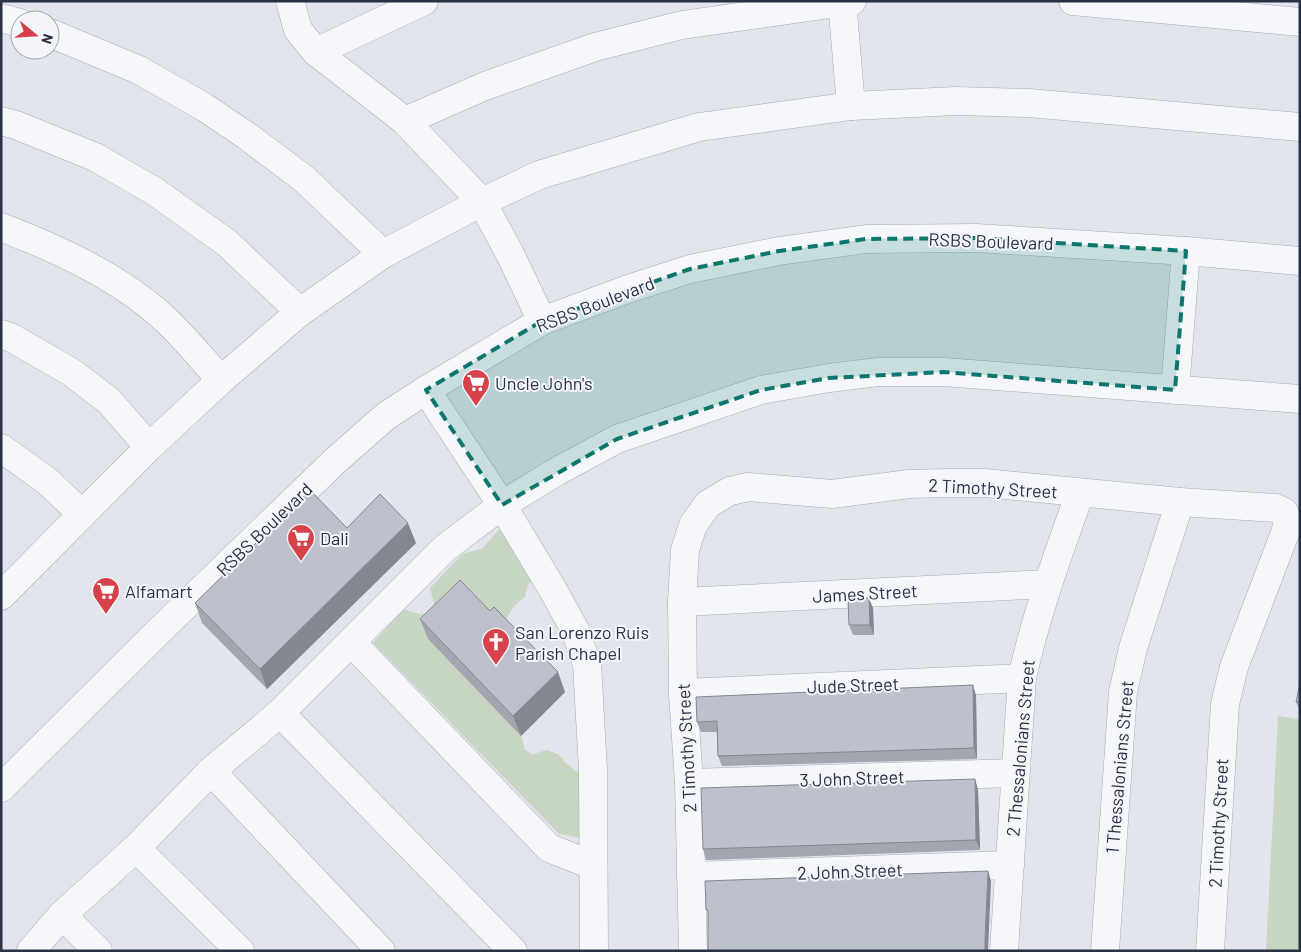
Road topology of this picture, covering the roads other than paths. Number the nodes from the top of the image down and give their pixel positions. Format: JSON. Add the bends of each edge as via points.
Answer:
{"nodes":[{"id":1,"x":290,"y":1,"type":"edge"},
{"id":2,"x":424,"y":1,"type":"edge"},
{"id":3,"x":852,"y":1,"type":"edge"},
{"id":4,"x":1073,"y":1,"type":"edge"},
{"id":5,"x":842,"y":2,"type":"edge"},
{"id":6,"x":1300,"y":22,"type":"edge"},
{"id":7,"x":60,"y":37,"type":"edge"},
{"id":8,"x":316,"y":52,"type":"junction"},
{"id":9,"x":851,"y":106,"type":"junction"},
{"id":10,"x":1,"y":121,"type":"edge"},
{"id":11,"x":404,"y":121,"type":"junction"},
{"id":12,"x":1300,"y":127,"type":"edge"},
{"id":13,"x":482,"y":202,"type":"junction"},
{"id":14,"x":1,"y":227,"type":"edge"},
{"id":15,"x":1186,"y":251,"type":"junction"},
{"id":16,"x":383,"y":254,"type":"junction"},
{"id":17,"x":1300,"y":261,"type":"edge"},
{"id":18,"x":300,"y":312,"type":"junction"},
{"id":19,"x":542,"y":321,"type":"junction"},
{"id":20,"x":1,"y":334,"type":"edge"},
{"id":21,"x":221,"y":380,"type":"junction"},
{"id":22,"x":426,"y":390,"type":"junction"},
{"id":23,"x":1174,"y":390,"type":"junction"},
{"id":24,"x":1300,"y":399,"type":"edge"},
{"id":25,"x":150,"y":447,"type":"junction"},
{"id":26,"x":1,"y":448,"type":"edge"},
{"id":27,"x":1080,"y":493,"type":"junction"},
{"id":28,"x":1180,"y":502,"type":"junction"},
{"id":29,"x":502,"y":505,"type":"junction"},
{"id":30,"x":82,"y":514,"type":"junction"},
{"id":31,"x":6,"y":584,"type":"edge"},
{"id":32,"x":1048,"y":584,"type":"junction"},
{"id":33,"x":682,"y":602,"type":"junction"},
{"id":34,"x":351,"y":642,"type":"junction"},
{"id":35,"x":1022,"y":678,"type":"junction"},
{"id":36,"x":683,"y":693,"type":"junction"},
{"id":37,"x":280,"y":713,"type":"junction"},
{"id":38,"x":211,"y":772,"type":"junction"},
{"id":39,"x":1016,"y":773,"type":"junction"},
{"id":40,"x":689,"y":783,"type":"junction"},
{"id":41,"x":1,"y":788,"type":"edge"},
{"id":42,"x":136,"y":848,"type":"junction"},
{"id":43,"x":592,"y":865,"type":"junction"},
{"id":44,"x":1010,"y":865,"type":"junction"},
{"id":45,"x":691,"y":876,"type":"junction"},
{"id":46,"x":62,"y":915,"type":"junction"},
{"id":47,"x":31,"y":951,"type":"edge"},
{"id":48,"x":98,"y":951,"type":"edge"},
{"id":49,"x":240,"y":951,"type":"edge"},
{"id":50,"x":381,"y":951,"type":"edge"},
{"id":51,"x":513,"y":951,"type":"edge"},
{"id":52,"x":594,"y":951,"type":"edge"},
{"id":53,"x":693,"y":951,"type":"edge"},
{"id":54,"x":1004,"y":951,"type":"edge"},
{"id":55,"x":1106,"y":951,"type":"edge"},
{"id":56,"x":1210,"y":951,"type":"edge"}],
"edges":[{"from":1,"to":8,"type":"street","via":[[298,30]]},
{"from":2,"to":8,"type":"street"},
{"from":3,"to":5,"type":"street"},
{"from":4,"to":6,"type":"street"},
{"from":5,"to":9,"type":"street"},
{"from":5,"to":11,"type":"street","via":[[682,25],[595,47],[485,86]]},
{"from":7,"to":16,"type":"street","via":[[139,70],[240,131],[303,178]]},
{"from":8,"to":11,"type":"street"},
{"from":9,"to":12,"type":"street","via":[[956,101],[1029,103]]},
{"from":9,"to":13,"type":"street","via":[[700,127],[539,175]]},
{"from":10,"to":18,"type":"street","via":[[95,157],[154,191],[227,243]]},
{"from":11,"to":13,"type":"street"},
{"from":13,"to":16,"type":"street"},
{"from":13,"to":19,"type":"street"},
{"from":14,"to":21,"type":"street","via":[[49,246],[129,291],[166,320]]},
{"from":15,"to":17,"type":"street","name":"RSBS Boulevard"},
{"from":15,"to":19,"type":"street","name":"RSBS Boulevard","via":[[976,238],[866,239],[779,251],[690,269]]},
{"from":15,"to":23,"type":"street"},
{"from":16,"to":18,"type":"street"},
{"from":18,"to":21,"type":"street"},
{"from":19,"to":22,"type":"street","name":"RSBS Boulevard"},
{"from":20,"to":25,"type":"street","via":[[72,372],[109,402]]},
{"from":21,"to":25,"type":"street"},
{"from":22,"to":29,"type":"street"},
{"from":22,"to":41,"type":"street","name":"RSBS Boulevard","via":[[386,416],[336,460]]},
{"from":23,"to":24,"type":"street"},
{"from":23,"to":29,"type":"street","via":[[944,372],[878,372],[829,378],[761,390],[617,439]]},
{"from":25,"to":30,"type":"street"},
{"from":26,"to":30,"type":"street","via":[[47,481]]},
{"from":27,"to":28,"type":"street","name":"2 Timothy Street"},
{"from":27,"to":32,"type":"street","name":"2 Thessalonians Street"},
{"from":27,"to":33,"type":"street","name":"2 Timothy Street","via":[[984,483],[909,484],[832,494],[748,487],[730,491],[708,504],[693,525],[685,550]]},
{"from":28,"to":55,"type":"street","name":"1 Thessalonians Street","via":[[1133,648],[1123,692]]},
{"from":28,"to":56,"type":"street","name":"2 Timothy Street","via":[[1276,508],[1284,512],[1288,522],[1234,667],[1225,704]]},
{"from":29,"to":34,"type":"street","via":[[445,548]]},
{"from":29,"to":43,"type":"street","via":[[575,630],[587,664],[593,770]]},
{"from":30,"to":31,"type":"street"},
{"from":32,"to":33,"type":"street","name":"James Street"},
{"from":32,"to":35,"type":"street","name":"2 Thessalonians Street"},
{"from":33,"to":36,"type":"street","name":"2 Timothy Street"},
{"from":34,"to":37,"type":"street"},
{"from":34,"to":43,"type":"street","via":[[550,848]]},
{"from":35,"to":36,"type":"street","name":"Jude Street"},
{"from":35,"to":39,"type":"street","name":"2 Thessalonians Street"},
{"from":36,"to":40,"type":"street","name":"2 Timothy Street"},
{"from":37,"to":38,"type":"street"},
{"from":37,"to":51,"type":"street"},
{"from":38,"to":42,"type":"street"},
{"from":38,"to":50,"type":"street"},
{"from":39,"to":40,"type":"street","name":"3 John Street"},
{"from":39,"to":44,"type":"street","name":"2 Thessalonians Street"},
{"from":40,"to":45,"type":"street","name":"2 Timothy Street"},
{"from":42,"to":46,"type":"street"},
{"from":42,"to":49,"type":"street"},
{"from":43,"to":52,"type":"street"},
{"from":44,"to":45,"type":"street","name":"2 John Street"},
{"from":44,"to":54,"type":"street","name":"2 Thessalonians Street"},
{"from":45,"to":53,"type":"street","name":"2 Timothy Street"},
{"from":46,"to":47,"type":"street"},
{"from":46,"to":48,"type":"street"}]}
